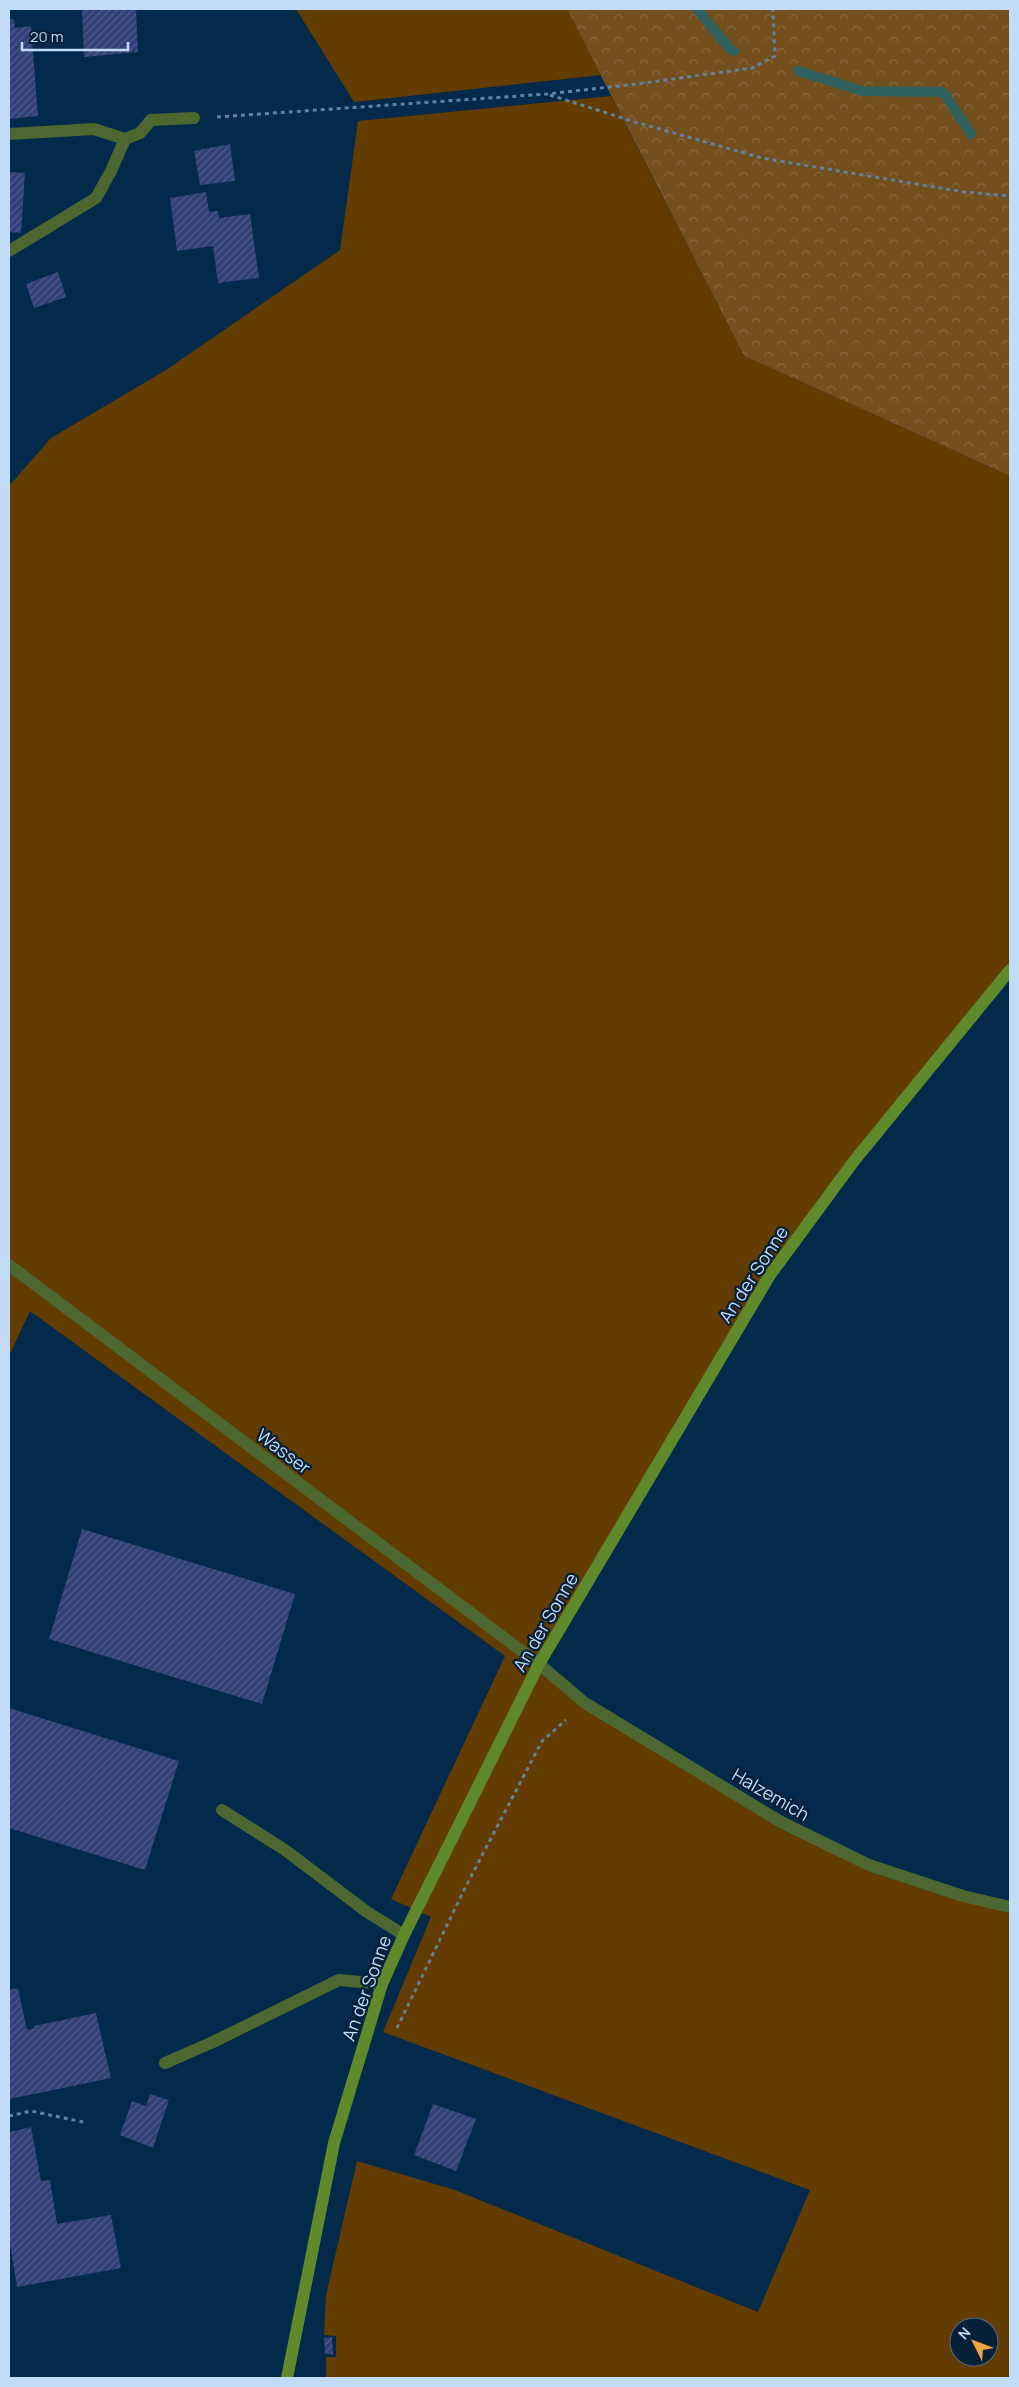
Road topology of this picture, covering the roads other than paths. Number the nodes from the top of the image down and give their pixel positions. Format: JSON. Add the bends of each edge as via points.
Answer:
{"nodes":[{"id":1,"x":194,"y":118,"type":"road end"},
{"id":2,"x":9,"y":134,"type":"edge"},
{"id":3,"x":125,"y":139,"type":"junction"},
{"id":4,"x":9,"y":251,"type":"edge"},
{"id":5,"x":1010,"y":970,"type":"edge"},
{"id":6,"x":9,"y":1265,"type":"edge"},
{"id":7,"x":539,"y":1664,"type":"junction"},
{"id":8,"x":222,"y":1810,"type":"dead end"},
{"id":9,"x":1010,"y":1907,"type":"edge"},
{"id":10,"x":404,"y":1935,"type":"junction"},
{"id":11,"x":382,"y":1984,"type":"junction"},
{"id":12,"x":165,"y":2063,"type":"dead end"},
{"id":13,"x":287,"y":2378,"type":"edge"}],
"edges":[{"from":1,"to":3,"type":"street","via":[[152,120],[140,133]]},
{"from":2,"to":3,"type":"street","via":[[94,129]]},
{"from":3,"to":4,"type":"street","via":[[96,198]]},
{"from":5,"to":7,"type":"street","name":"An der Sonne","via":[[854,1161],[770,1275]]},
{"from":6,"to":7,"type":"street","name":"Wasser"},
{"from":7,"to":9,"type":"street","name":"Halzemich","via":[[586,1703],[781,1822],[869,1865],[963,1896]]},
{"from":7,"to":10,"type":"street","name":"An der Sonne"},
{"from":8,"to":10,"type":"street","via":[[285,1850]]},
{"from":10,"to":11,"type":"street","name":"An der Sonne"},
{"from":11,"to":12,"type":"street","via":[[339,1980]]},
{"from":11,"to":13,"type":"street","name":"An der Sonne","via":[[334,2143]]}]}
